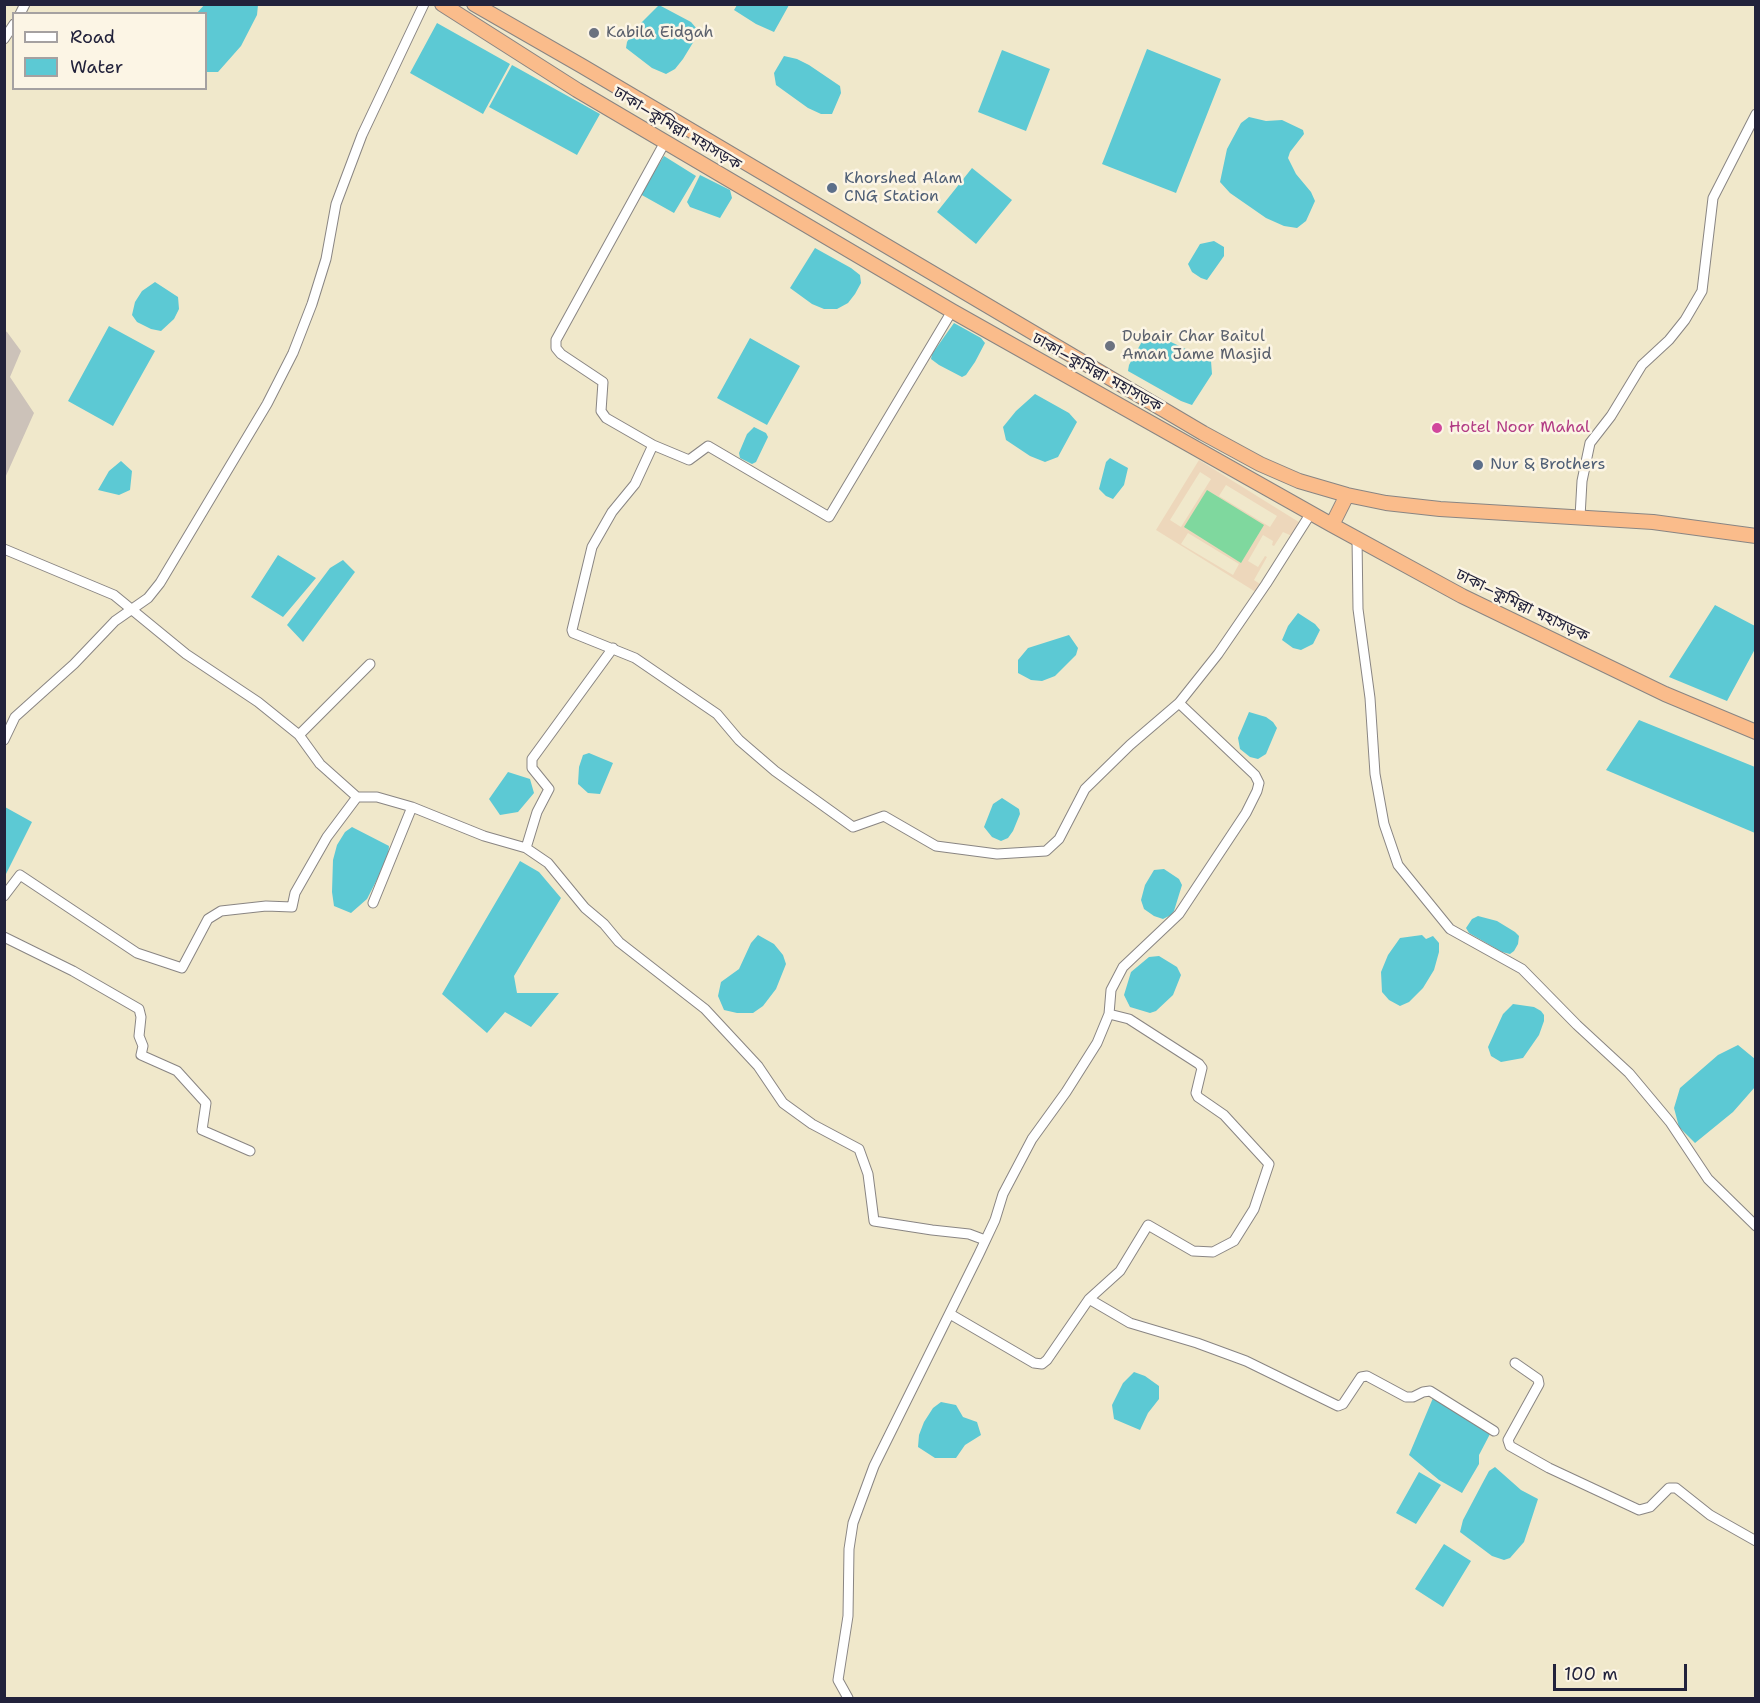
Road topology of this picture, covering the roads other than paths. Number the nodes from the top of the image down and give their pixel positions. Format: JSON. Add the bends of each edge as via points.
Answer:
{"nodes":[{"id":1,"x":424,"y":4,"type":"edge"},
{"id":2,"x":442,"y":4,"type":"edge"},
{"id":3,"x":474,"y":4,"type":"edge"},
{"id":4,"x":1755,"y":114,"type":"edge"},
{"id":5,"x":665,"y":142,"type":"junction"},
{"id":6,"x":952,"y":311,"type":"junction"},
{"id":7,"x":653,"y":445,"type":"junction"},
{"id":8,"x":1320,"y":488,"type":"junction"},
{"id":9,"x":1347,"y":495,"type":"junction"},
{"id":10,"x":1311,"y":513,"type":"junction"},
{"id":11,"x":1580,"y":517,"type":"junction"},
{"id":12,"x":1332,"y":525,"type":"junction"},
{"id":13,"x":1755,"y":537,"type":"edge"},
{"id":14,"x":1357,"y":538,"type":"junction"},
{"id":15,"x":4,"y":549,"type":"edge"},
{"id":16,"x":130,"y":609,"type":"junction"},
{"id":17,"x":613,"y":648,"type":"junction"},
{"id":18,"x":370,"y":664,"type":"dead end"},
{"id":19,"x":1179,"y":703,"type":"junction"},
{"id":20,"x":1755,"y":732,"type":"edge"},
{"id":21,"x":299,"y":735,"type":"junction"},
{"id":22,"x":4,"y":740,"type":"edge"},
{"id":23,"x":357,"y":797,"type":"junction"},
{"id":24,"x":412,"y":807,"type":"junction"},
{"id":25,"x":526,"y":848,"type":"junction"},
{"id":26,"x":4,"y":896,"type":"edge"},
{"id":27,"x":373,"y":903,"type":"dead end"},
{"id":28,"x":4,"y":937,"type":"edge"},
{"id":29,"x":1109,"y":1014,"type":"junction"},
{"id":30,"x":250,"y":1151,"type":"dead end"},
{"id":31,"x":1755,"y":1226,"type":"edge"},
{"id":32,"x":985,"y":1240,"type":"junction"},
{"id":33,"x":1089,"y":1299,"type":"junction"},
{"id":34,"x":950,"y":1314,"type":"junction"},
{"id":35,"x":1515,"y":1363,"type":"dead end"},
{"id":36,"x":1494,"y":1431,"type":"dead end"},
{"id":37,"x":1755,"y":1541,"type":"edge"},
{"id":38,"x":849,"y":1698,"type":"edge"}],
"edges":[{"from":1,"to":16,"type":"street","via":[[362,135],[336,204],[326,259],[293,353],[267,404],[160,583],[148,598]]},
{"from":2,"to":5,"type":"highway","name":"ঢাকা–কুমিল্লা মহাসড়ক"},
{"from":3,"to":8,"type":"highway","name":"ঢাকা–কুমিল্লা মহাসড়ক","via":[[1203,433],[1260,464]]},
{"from":4,"to":11,"type":"street","via":[[1713,198],[1702,291],[1685,320],[1642,365],[1590,443]]},
{"from":5,"to":6,"type":"highway","name":"ঢাকা–কুমিল্লা মহাসড়ক"},
{"from":5,"to":7,"type":"street","via":[[555,348],[603,382],[603,415]]},
{"from":6,"to":7,"type":"street","via":[[830,517],[708,446],[689,460]]},
{"from":6,"to":10,"type":"highway","name":"ঢাকা–কুমিল্লা মহাসড়ক"},
{"from":7,"to":17,"type":"street","via":[[635,484],[612,512],[592,547],[572,630]]},
{"from":8,"to":9,"type":"highway","name":"ঢাকা–কুমিল্লা মহাসড়ক"},
{"from":8,"to":10,"type":"highway"},
{"from":9,"to":11,"type":"highway","name":"ঢাকা–কুমিল্লা মহাসড়ক","via":[[1440,509]]},
{"from":9,"to":12,"type":"highway"},
{"from":10,"to":12,"type":"highway","name":"ঢাকা–কুমিল্লা মহাসড়ক"},
{"from":10,"to":19,"type":"street","via":[[1218,654]]},
{"from":11,"to":13,"type":"highway","name":"ঢাকা–কুমিল্লা মহাসড়ক","via":[[1653,522]]},
{"from":12,"to":14,"type":"highway","name":"ঢাকা–কুমিল্লা মহাসড়ক"},
{"from":14,"to":20,"type":"highway","name":"ঢাকা–কুমিল্লা মহাসড়ক","via":[[1473,601]]},
{"from":14,"to":31,"type":"street","via":[[1358,609],[1376,774],[1384,824],[1398,865],[1450,929],[1522,969],[1629,1073],[1670,1122],[1707,1179]]},
{"from":15,"to":16,"type":"street","via":[[114,595]]},
{"from":16,"to":21,"type":"street"},
{"from":16,"to":22,"type":"street","via":[[15,717]]},
{"from":17,"to":19,"type":"street","via":[[635,658],[717,714],[738,740],[775,771],[853,827],[884,816],[936,846],[997,854],[1046,851],[1059,839],[1085,789]]},
{"from":17,"to":25,"type":"street","via":[[532,759],[532,768],[549,789]]},
{"from":18,"to":21,"type":"street"},
{"from":19,"to":29,"type":"street","via":[[1259,783],[1246,813],[1179,915],[1123,967],[1111,990]]},
{"from":21,"to":23,"type":"street","via":[[320,764]]},
{"from":23,"to":24,"type":"street","via":[[377,797]]},
{"from":23,"to":26,"type":"street","via":[[327,837],[295,893],[292,907],[221,910],[208,919],[182,968],[137,953],[20,875]]},
{"from":24,"to":25,"type":"street"},
{"from":24,"to":27,"type":"street"},
{"from":25,"to":32,"type":"street","via":[[548,863],[619,942],[705,1009],[758,1066],[783,1103],[858,1149],[868,1174],[874,1221],[969,1234]]},
{"from":28,"to":30,"type":"street","via":[[139,1009],[141,1054],[177,1071],[206,1103],[202,1130]]},
{"from":29,"to":32,"type":"street","via":[[1097,1043],[1032,1139],[1003,1194]]},
{"from":29,"to":33,"type":"street","via":[[1129,1019],[1199,1064],[1202,1068],[1198,1097],[1224,1115],[1269,1164],[1254,1209],[1234,1241],[1213,1252],[1193,1251],[1148,1225],[1120,1271]]},
{"from":32,"to":34,"type":"street"},
{"from":33,"to":34,"type":"street","via":[[1042,1364]]},
{"from":33,"to":36,"type":"street","via":[[1130,1323],[1246,1361],[1338,1406],[1361,1377],[1367,1376],[1406,1397],[1430,1391]]},
{"from":34,"to":38,"type":"street","via":[[874,1467],[853,1523],[848,1616],[838,1680]]},
{"from":35,"to":37,"type":"street","via":[[1538,1379],[1539,1384],[1508,1440],[1510,1446],[1639,1510],[1650,1507],[1669,1488],[1676,1488],[1710,1515]]}]}
